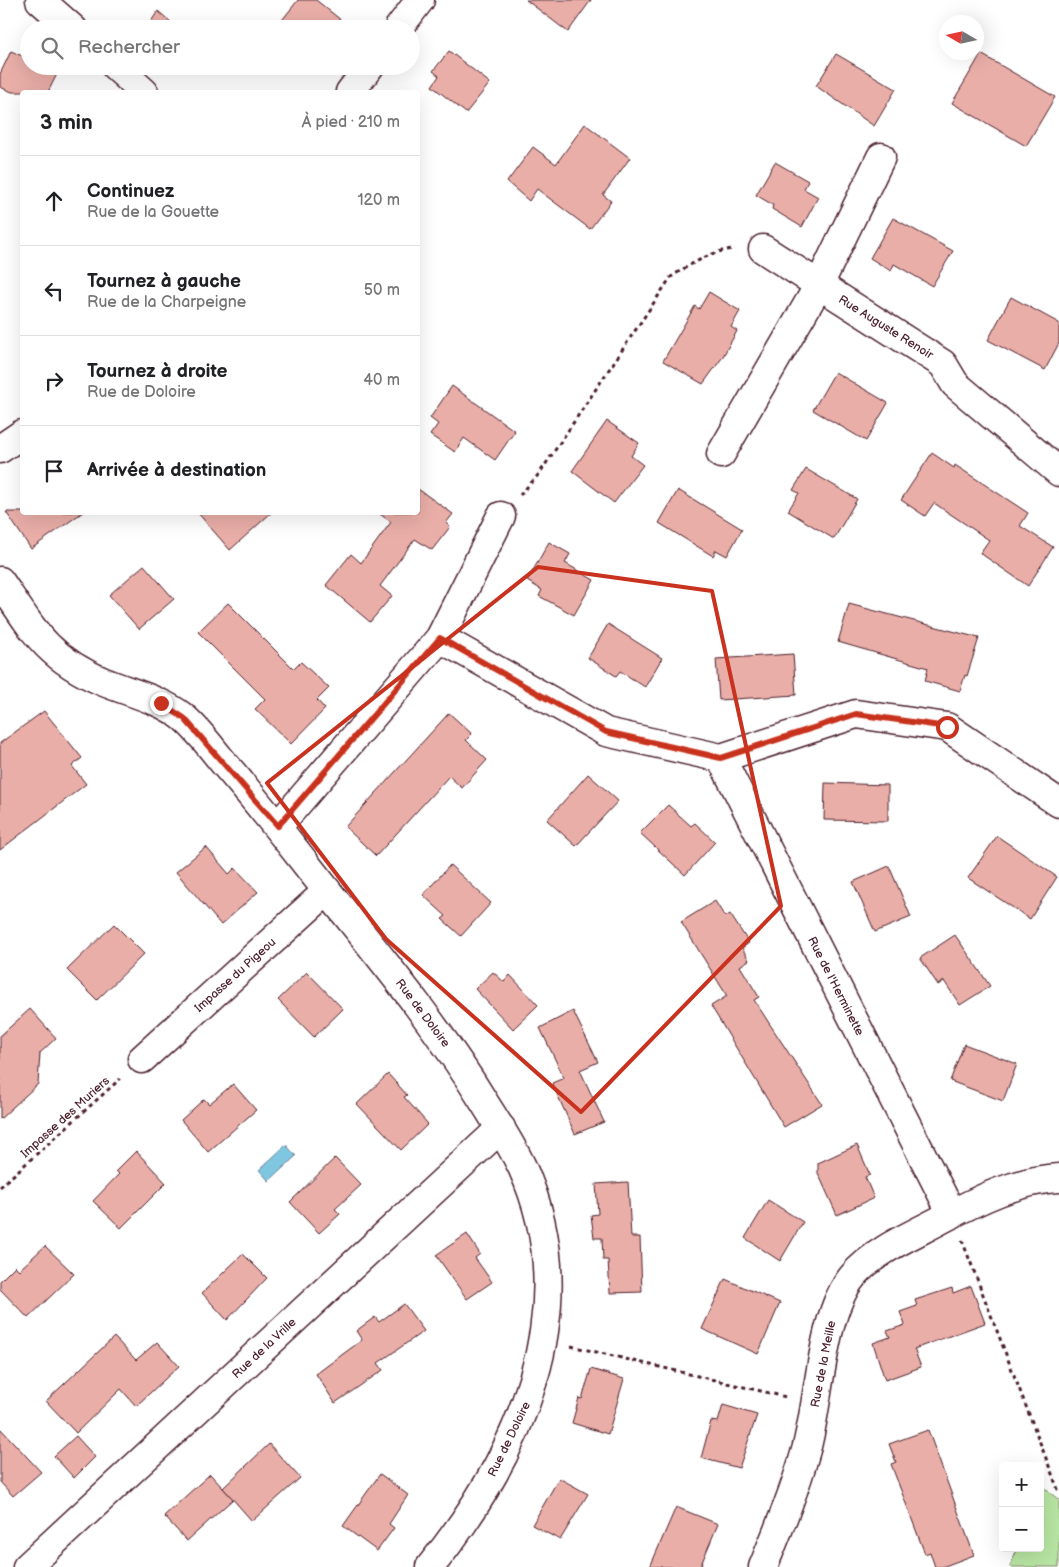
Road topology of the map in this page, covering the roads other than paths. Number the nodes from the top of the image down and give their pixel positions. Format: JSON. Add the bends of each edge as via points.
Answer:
{"nodes":[{"id":1,"x":40,"y":0,"type":"edge"},
{"id":2,"x":420,"y":0,"type":"edge"},
{"id":3,"x":62,"y":20,"type":"edge"},
{"id":4,"x":405,"y":20,"type":"edge"},
{"id":5,"x":125,"y":75,"type":"edge"},
{"id":6,"x":363,"y":75,"type":"edge"},
{"id":7,"x":142,"y":90,"type":"edge"},
{"id":8,"x":352,"y":90,"type":"edge"},
{"id":9,"x":880,"y":157,"type":"dead end"},
{"id":10,"x":762,"y":249,"type":"road end"},
{"id":11,"x":819,"y":285,"type":"junction"},
{"id":12,"x":20,"y":435,"type":"edge"},
{"id":13,"x":0,"y":449,"type":"edge"},
{"id":14,"x":721,"y":454,"type":"dead end"},
{"id":15,"x":1059,"y":472,"type":"edge"},
{"id":16,"x":502,"y":516,"type":"road end"},
{"id":17,"x":0,"y":581,"type":"edge"},
{"id":18,"x":440,"y":638,"type":"junction"},
{"id":19,"x":721,"y":758,"type":"junction"},
{"id":20,"x":1059,"y":803,"type":"edge"},
{"id":21,"x":278,"y":826,"type":"junction"},
{"id":22,"x":327,"y":891,"type":"junction"},
{"id":23,"x":142,"y":1059,"type":"road end"},
{"id":24,"x":501,"y":1128,"type":"junction"},
{"id":25,"x":1059,"y":1178,"type":"edge"},
{"id":26,"x":952,"y":1214,"type":"junction"},
{"id":27,"x":27,"y":1567,"type":"edge"},
{"id":28,"x":430,"y":1567,"type":"edge"},
{"id":29,"x":763,"y":1567,"type":"edge"}],
"edges":[{"from":1,"to":3,"type":"street"},
{"from":2,"to":4,"type":"street"},
{"from":5,"to":7,"type":"street"},
{"from":6,"to":8,"type":"street"},
{"from":9,"to":11,"type":"street"},
{"from":10,"to":11,"type":"street","name":"Rue Auguste Renoir"},
{"from":11,"to":14,"type":"street"},
{"from":11,"to":15,"type":"street","name":"Rue Auguste Renoir","via":[[943,364],[955,384]]},
{"from":12,"to":13,"type":"street"},
{"from":16,"to":18,"type":"street"},
{"from":17,"to":21,"type":"street","name":"Rue de Doloire","via":[[49,649],[77,670],[161,703],[184,718]]},
{"from":18,"to":19,"type":"street","via":[[606,732]]},
{"from":18,"to":21,"type":"street"},
{"from":19,"to":20,"type":"street","via":[[856,714],[947,727]]},
{"from":19,"to":26,"type":"street","name":"Rue de l'Herminette"},
{"from":21,"to":22,"type":"street","name":"Rue de Doloire"},
{"from":22,"to":23,"type":"street","name":"Impasse du Pigeou"},
{"from":22,"to":24,"type":"street","name":"Rue de Doloire","via":[[420,1008]]},
{"from":24,"to":27,"type":"street","name":"Rue de la Vrille"},
{"from":24,"to":28,"type":"street","name":"Rue de Doloire","via":[[522,1166],[537,1211],[548,1286],[544,1340],[526,1408],[497,1467],[446,1548]]},
{"from":25,"to":26,"type":"street","name":"Rue de la Meille","via":[[992,1195]]},
{"from":26,"to":29,"type":"street","name":"Rue de la Meille","via":[[873,1258],[853,1276],[838,1300],[807,1448]]}]}
